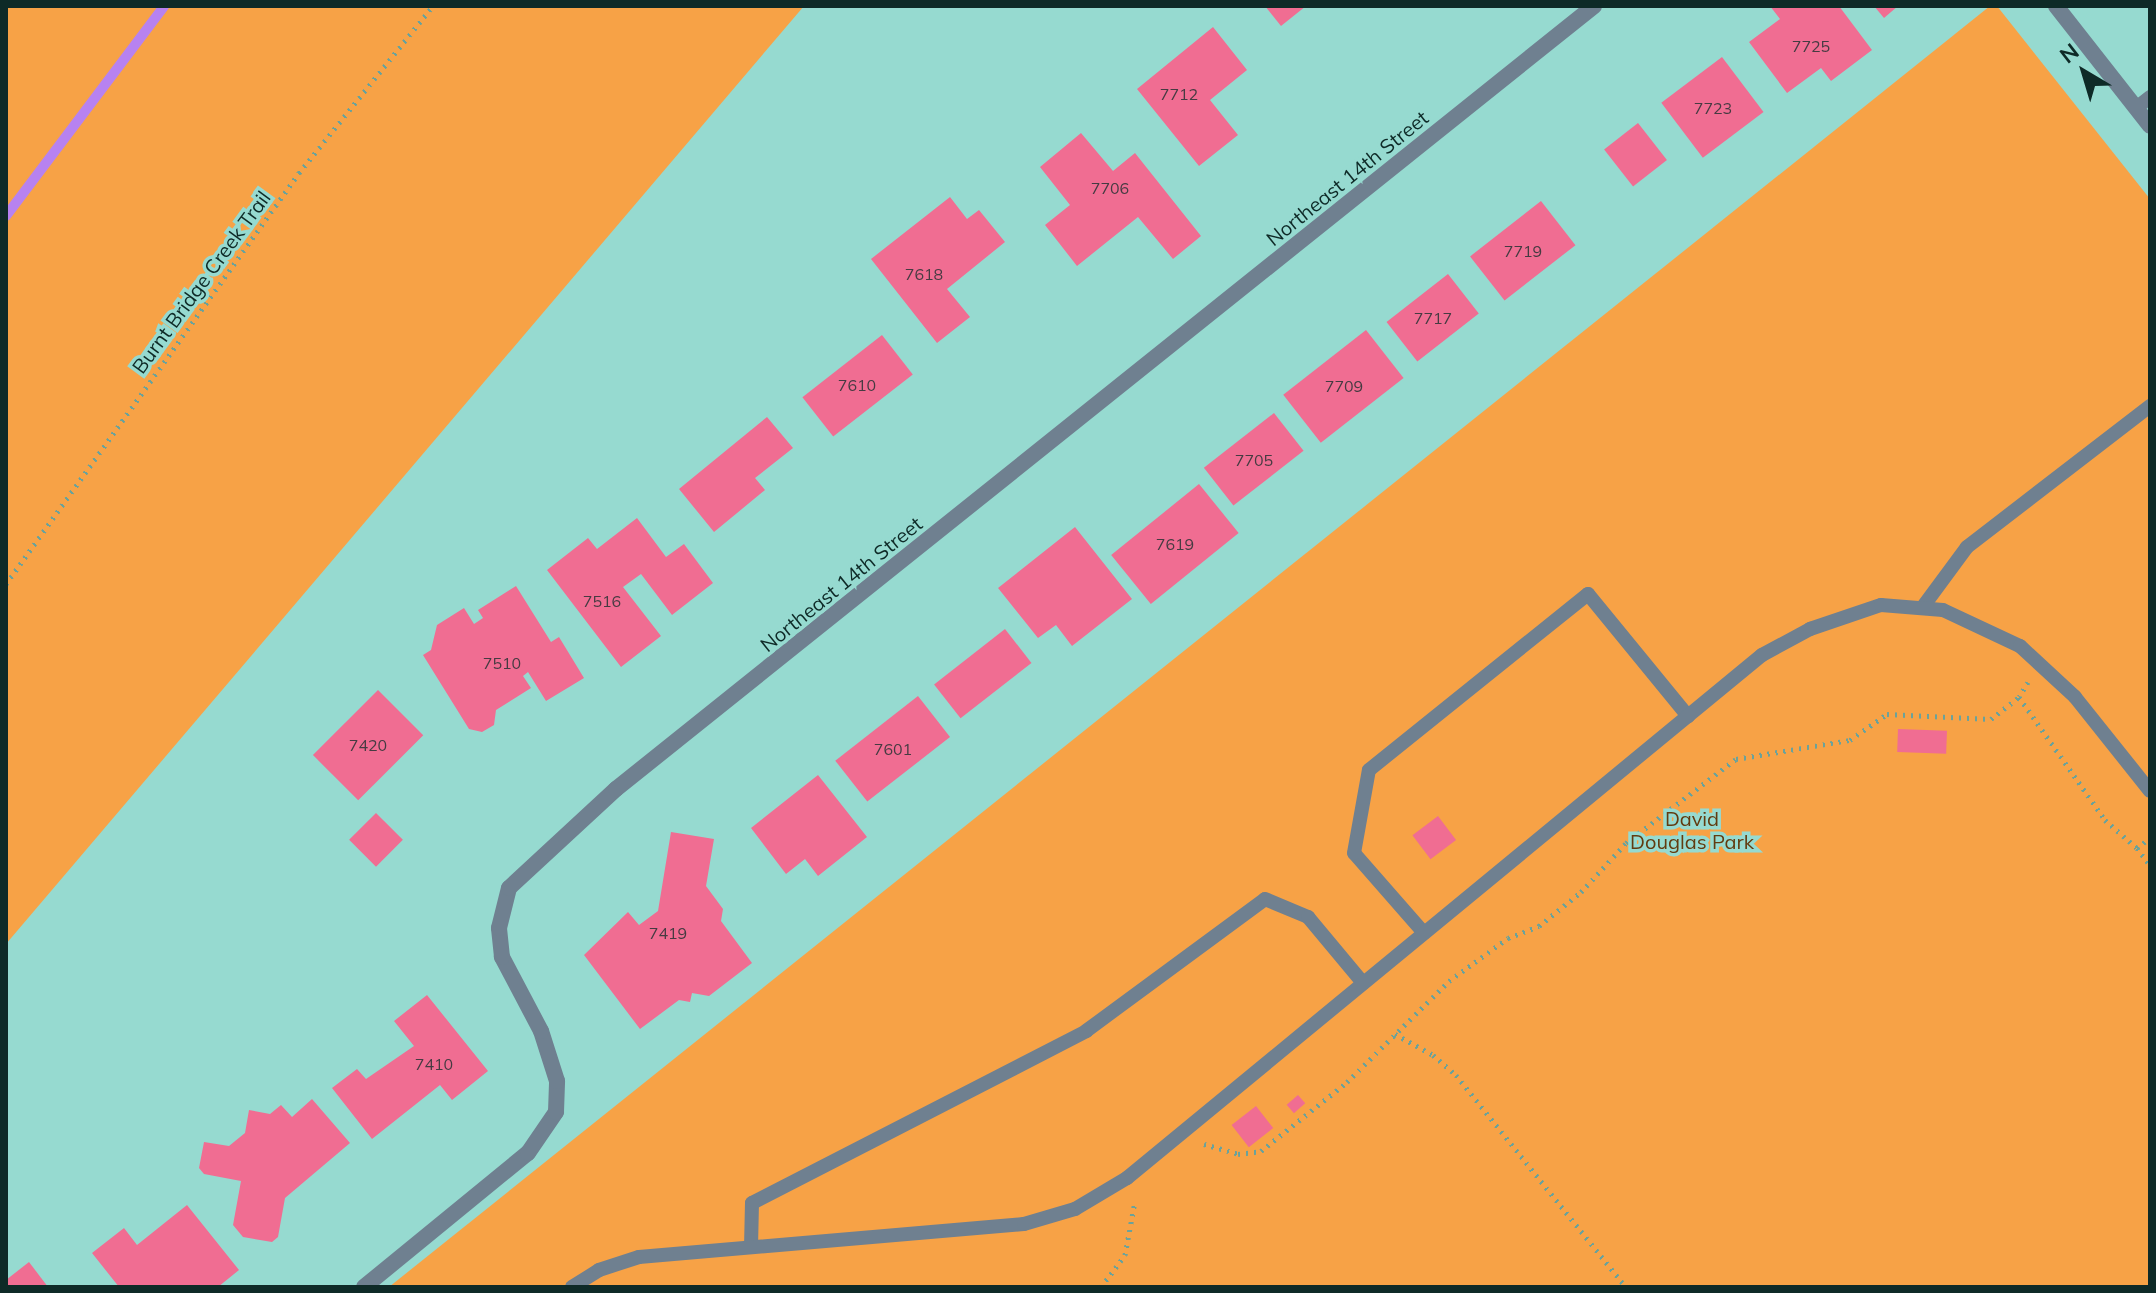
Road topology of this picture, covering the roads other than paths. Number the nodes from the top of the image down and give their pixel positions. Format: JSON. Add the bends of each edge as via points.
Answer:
{"nodes":[{"id":1,"x":1594,"y":6,"type":"edge"},
{"id":2,"x":2056,"y":6,"type":"edge"},
{"id":3,"x":2150,"y":97,"type":"edge"},
{"id":4,"x":2136,"y":108,"type":"junction"},
{"id":5,"x":2150,"y":126,"type":"edge"},
{"id":6,"x":2150,"y":406,"type":"edge"},
{"id":7,"x":1922,"y":608,"type":"junction"},
{"id":8,"x":1688,"y":716,"type":"junction"},
{"id":9,"x":2150,"y":791,"type":"edge"},
{"id":10,"x":1424,"y":933,"type":"junction"},
{"id":11,"x":1363,"y":983,"type":"junction"},
{"id":12,"x":751,"y":1247,"type":"junction"},
{"id":13,"x":364,"y":1287,"type":"edge"},
{"id":14,"x":572,"y":1287,"type":"edge"}],
"edges":[{"from":1,"to":13,"type":"street","name":"Northeast 14th Street","via":[[616,789],[509,888],[499,928],[502,957],[541,1031],[557,1081],[556,1112],[528,1153]]},
{"from":2,"to":4,"type":"street"},
{"from":3,"to":4,"type":"lane"},
{"from":4,"to":5,"type":"street"},
{"from":6,"to":7,"type":"lane","via":[[1967,547]]},
{"from":7,"to":8,"type":"lane","via":[[1881,605],[1810,629],[1762,655]]},
{"from":7,"to":9,"type":"lane","via":[[1943,610],[2020,646],[2075,697]]},
{"from":8,"to":10,"type":"lane"},
{"from":8,"to":10,"type":"lane","via":[[1588,594],[1369,770],[1354,853]]},
{"from":10,"to":11,"type":"lane"},
{"from":11,"to":12,"type":"lane","via":[[1127,1178],[1075,1209],[1024,1224]]},
{"from":11,"to":12,"type":"lane","via":[[1308,917],[1265,899],[1086,1031],[752,1203]]},
{"from":12,"to":14,"type":"lane","via":[[639,1257]]}]}
